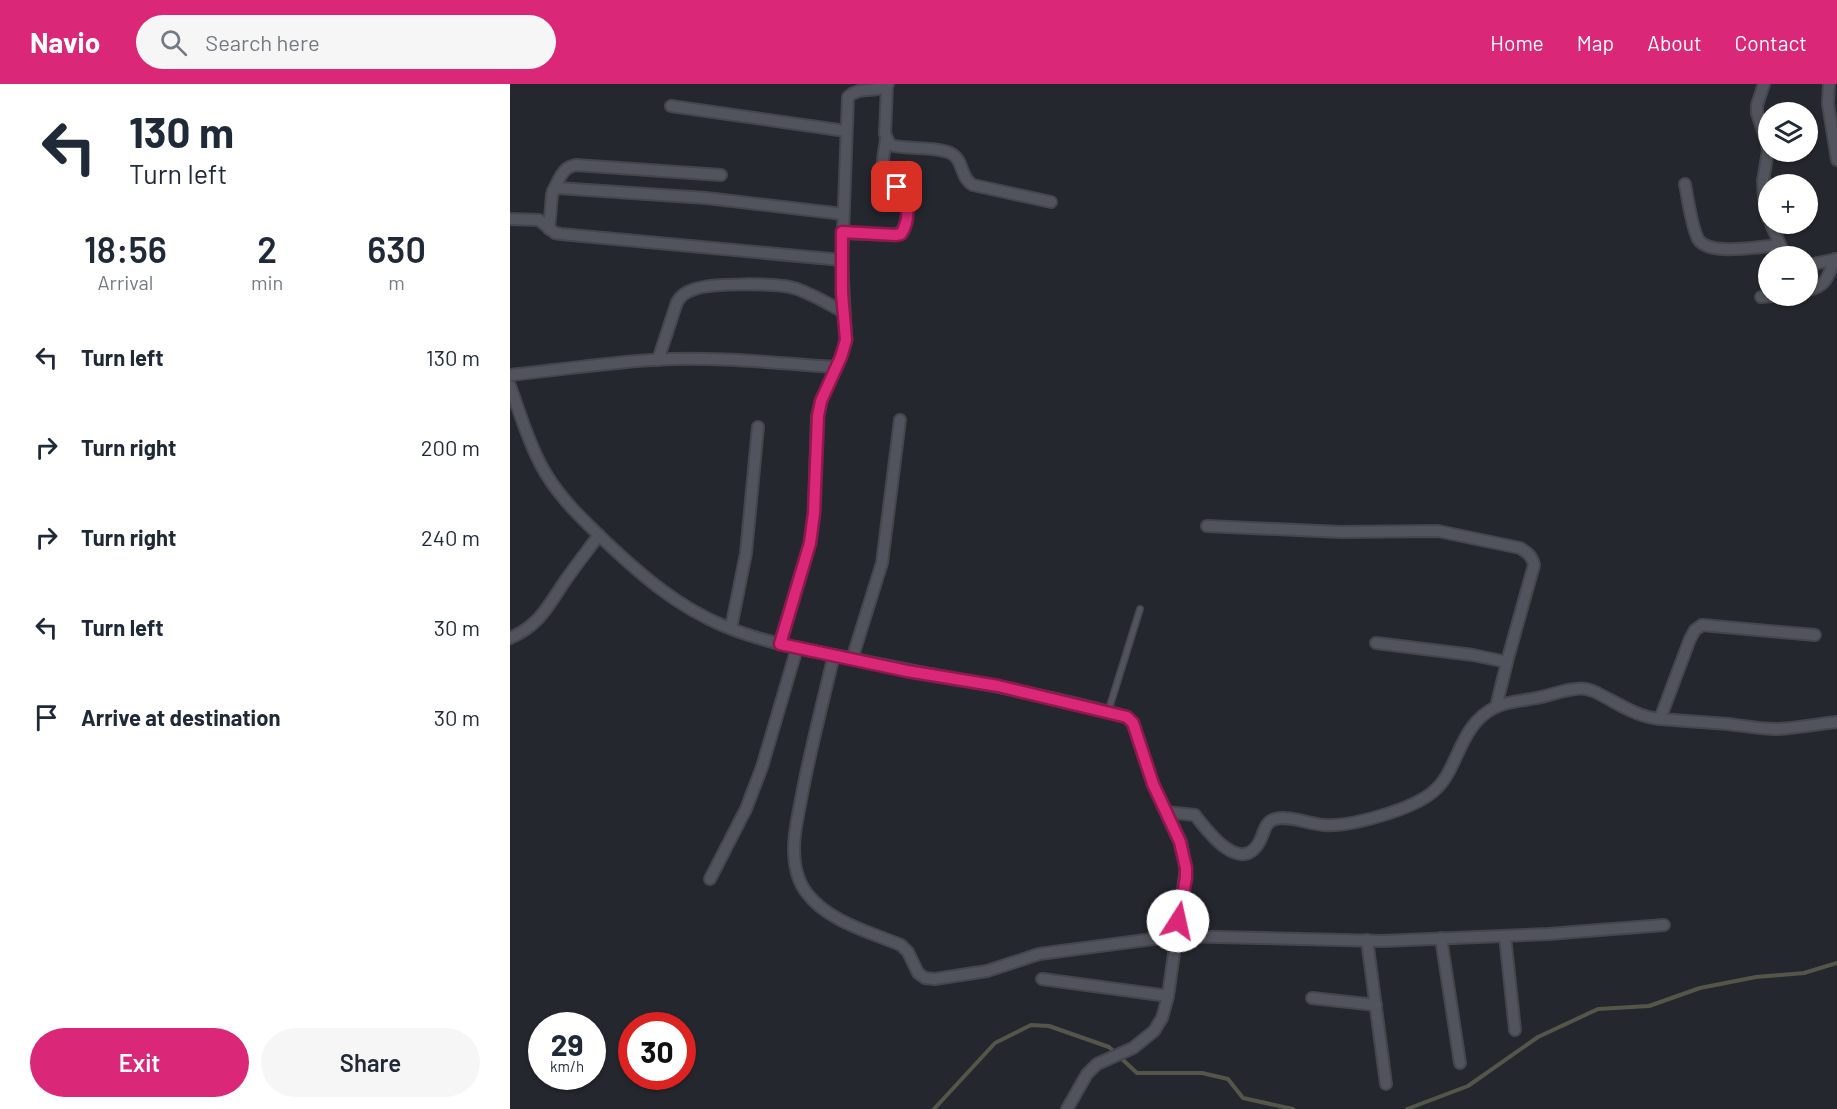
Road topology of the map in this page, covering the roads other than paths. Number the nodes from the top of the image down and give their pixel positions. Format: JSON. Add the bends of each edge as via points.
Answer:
{"nodes":[{"id":1,"x":1764,"y":84,"type":"edge"},
{"id":2,"x":1829,"y":84,"type":"edge"},
{"id":3,"x":888,"y":85,"type":"edge"},
{"id":4,"x":1832,"y":105,"type":"edge"},
{"id":5,"x":671,"y":106,"type":"dead end"},
{"id":6,"x":846,"y":131,"type":"junction"},
{"id":7,"x":1835,"y":132,"type":"edge"},
{"id":8,"x":886,"y":139,"type":"junction"},
{"id":9,"x":1837,"y":160,"type":"edge"},
{"id":10,"x":1764,"y":174,"type":"edge"},
{"id":11,"x":722,"y":175,"type":"dead end"},
{"id":12,"x":1684,"y":184,"type":"dead end"},
{"id":13,"x":554,"y":191,"type":"junction"},
{"id":14,"x":1051,"y":201,"type":"dead end"},
{"id":15,"x":843,"y":214,"type":"junction"},
{"id":16,"x":510,"y":219,"type":"edge"},
{"id":17,"x":549,"y":229,"type":"junction"},
{"id":18,"x":842,"y":232,"type":"junction"},
{"id":19,"x":1775,"y":234,"type":"edge"},
{"id":20,"x":1780,"y":245,"type":"joint"},
{"id":21,"x":1836,"y":259,"type":"edge"},
{"id":22,"x":842,"y":260,"type":"junction"},
{"id":23,"x":1818,"y":263,"type":"edge"},
{"id":24,"x":1818,"y":288,"type":"edge"},
{"id":25,"x":844,"y":312,"type":"junction"},
{"id":26,"x":658,"y":360,"type":"junction"},
{"id":27,"x":836,"y":367,"type":"junction"},
{"id":28,"x":510,"y":375,"type":"edge"},
{"id":29,"x":510,"y":386,"type":"edge"},
{"id":30,"x":900,"y":420,"type":"dead end"},
{"id":31,"x":758,"y":427,"type":"dead end"},
{"id":32,"x":1207,"y":526,"type":"dead end"},
{"id":33,"x":599,"y":535,"type":"junction"},
{"id":34,"x":1140,"y":609,"type":"dead end"},
{"id":35,"x":731,"y":628,"type":"junction"},
{"id":36,"x":1815,"y":635,"type":"dead end"},
{"id":37,"x":510,"y":638,"type":"edge"},
{"id":38,"x":1376,"y":643,"type":"dead end"},
{"id":39,"x":780,"y":644,"type":"junction"},
{"id":40,"x":797,"y":648,"type":"junction"},
{"id":41,"x":834,"y":655,"type":"junction"},
{"id":42,"x":852,"y":659,"type":"junction"},
{"id":43,"x":1507,"y":662,"type":"junction"},
{"id":44,"x":1496,"y":707,"type":"junction"},
{"id":45,"x":1108,"y":712,"type":"junction"},
{"id":46,"x":1660,"y":719,"type":"junction"},
{"id":47,"x":1837,"y":722,"type":"edge"},
{"id":48,"x":1166,"y":812,"type":"junction"},
{"id":49,"x":710,"y":879,"type":"dead end"},
{"id":50,"x":1664,"y":925,"type":"dead end"},
{"id":51,"x":1176,"y":936,"type":"junction"},
{"id":52,"x":1505,"y":936,"type":"junction"},
{"id":53,"x":1441,"y":938,"type":"junction"},
{"id":54,"x":1367,"y":940,"type":"junction"},
{"id":55,"x":1042,"y":979,"type":"dead end"},
{"id":56,"x":1168,"y":996,"type":"junction"},
{"id":57,"x":1312,"y":998,"type":"dead end"},
{"id":58,"x":1376,"y":1005,"type":"junction"},
{"id":59,"x":1515,"y":1030,"type":"dead end"},
{"id":60,"x":1460,"y":1063,"type":"dead end"},
{"id":61,"x":1386,"y":1084,"type":"dead end"},
{"id":62,"x":1067,"y":1109,"type":"edge"}],
"edges":[{"from":1,"to":10,"type":"street","via":[[1757,113],[1768,151]]},
{"from":2,"to":4,"type":"street"},
{"from":3,"to":6,"type":"street","via":[[880,90],[850,93]]},
{"from":3,"to":8,"type":"street"},
{"from":4,"to":7,"type":"street"},
{"from":5,"to":6,"type":"street"},
{"from":6,"to":15,"type":"street"},
{"from":7,"to":9,"type":"street"},
{"from":8,"to":14,"type":"street","via":[[890,145],[951,153],[973,185]]},
{"from":8,"to":18,"type":"street","via":[[883,172],[906,198],[903,230],[896,235]]},
{"from":11,"to":13,"type":"street","via":[[576,165],[564,170]]},
{"from":12,"to":20,"type":"street","via":[[1697,237],[1708,248]]},
{"from":13,"to":15,"type":"street","via":[[565,188],[706,198]]},
{"from":13,"to":17,"type":"street"},
{"from":15,"to":18,"type":"street"},
{"from":16,"to":17,"type":"street","via":[[538,220]]},
{"from":17,"to":22,"type":"street","via":[[561,234]]},
{"from":18,"to":22,"type":"street"},
{"from":19,"to":20,"type":"street"},
{"from":21,"to":23,"type":"street"},
{"from":21,"to":24,"type":"street"},
{"from":22,"to":25,"type":"street"},
{"from":25,"to":26,"type":"street","via":[[786,286],[695,289],[680,296]]},
{"from":25,"to":27,"type":"street","via":[[846,340]]},
{"from":26,"to":27,"type":"street"},
{"from":26,"to":28,"type":"street"},
{"from":27,"to":39,"type":"street","via":[[818,416],[810,543]]},
{"from":29,"to":33,"type":"street","via":[[545,473],[561,496]]},
{"from":30,"to":42,"type":"street","via":[[882,563]]},
{"from":31,"to":35,"type":"street","via":[[746,553]]},
{"from":32,"to":43,"type":"street","via":[[1340,532],[1438,531],[1527,552],[1534,565]]},
{"from":33,"to":35,"type":"street","via":[[658,589]]},
{"from":33,"to":37,"type":"street","via":[[545,612],[527,630]]},
{"from":34,"to":45,"type":"lane"},
{"from":35,"to":39,"type":"street"},
{"from":36,"to":46,"type":"street","via":[[1702,625],[1690,639]]},
{"from":38,"to":43,"type":"street"},
{"from":39,"to":40,"type":"street"},
{"from":40,"to":41,"type":"street"},
{"from":40,"to":49,"type":"street","via":[[762,767],[746,809]]},
{"from":41,"to":42,"type":"street"},
{"from":41,"to":51,"type":"street","via":[[810,751],[794,848],[799,879],[818,904],[840,920],[901,945],[918,974],[935,979],[987,971],[1039,954]]},
{"from":42,"to":45,"type":"street","via":[[998,686]]},
{"from":43,"to":44,"type":"street"},
{"from":44,"to":46,"type":"street","via":[[1579,688]]},
{"from":44,"to":48,"type":"street","via":[[1468,732],[1436,790],[1399,810],[1338,825],[1276,818],[1265,827],[1252,851],[1243,854],[1224,848],[1195,815]]},
{"from":45,"to":48,"type":"street","via":[[1127,717],[1133,723]]},
{"from":46,"to":47,"type":"street","via":[[1777,729]]},
{"from":48,"to":51,"type":"street","via":[[1180,842],[1186,868]]},
{"from":50,"to":52,"type":"street"},
{"from":51,"to":54,"type":"street"},
{"from":51,"to":56,"type":"street"},
{"from":52,"to":53,"type":"street"},
{"from":52,"to":59,"type":"street"},
{"from":53,"to":54,"type":"street"},
{"from":53,"to":60,"type":"street"},
{"from":54,"to":58,"type":"street"},
{"from":55,"to":56,"type":"street"},
{"from":56,"to":62,"type":"street","via":[[1154,1031],[1133,1048],[1097,1064]]},
{"from":57,"to":58,"type":"street"},
{"from":58,"to":61,"type":"street"}]}
